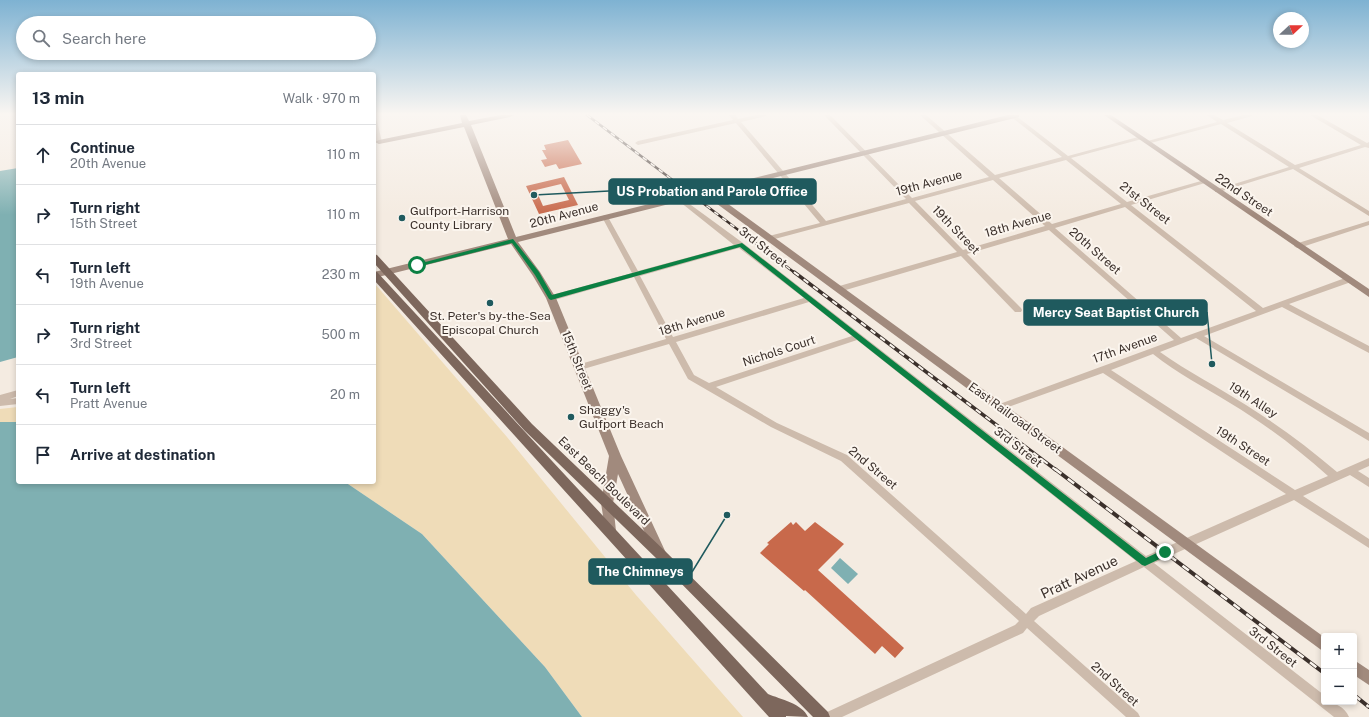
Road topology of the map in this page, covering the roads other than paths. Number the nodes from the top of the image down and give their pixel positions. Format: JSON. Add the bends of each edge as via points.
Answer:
{"nodes":[{"id":1,"x":476,"y":148,"type":"edge"},
{"id":2,"x":760,"y":148,"type":"edge"},
{"id":3,"x":860,"y":148,"type":"edge"},
{"id":4,"x":879,"y":148,"type":"edge"},
{"id":5,"x":961,"y":148,"type":"edge"},
{"id":6,"x":1055,"y":148,"type":"edge"},
{"id":7,"x":1105,"y":148,"type":"edge"},
{"id":8,"x":1155,"y":148,"type":"edge"},
{"id":9,"x":1264,"y":148,"type":"edge"},
{"id":10,"x":1356,"y":148,"type":"edge"},
{"id":11,"x":864,"y":152,"type":"junction"},
{"id":12,"x":1066,"y":157,"type":"junction"},
{"id":13,"x":1294,"y":167,"type":"junction"},
{"id":14,"x":781,"y":173,"type":"junction"},
{"id":15,"x":994,"y":177,"type":"junction"},
{"id":16,"x":1203,"y":182,"type":"junction"},
{"id":17,"x":1217,"y":191,"type":"junction"},
{"id":18,"x":706,"y":192,"type":"junction"},
{"id":19,"x":678,"y":198,"type":"junction"},
{"id":20,"x":910,"y":200,"type":"junction"},
{"id":21,"x":1127,"y":204,"type":"junction"},
{"id":22,"x":1369,"y":214,"type":"edge"},
{"id":23,"x":605,"y":217,"type":"junction"},
{"id":24,"x":824,"y":223,"type":"junction"},
{"id":25,"x":1369,"y":223,"type":"edge"},
{"id":26,"x":1051,"y":228,"type":"junction"},
{"id":27,"x":771,"y":238,"type":"junction"},
{"id":28,"x":513,"y":241,"type":"junction"},
{"id":29,"x":740,"y":244,"type":"junction"},
{"id":30,"x":1297,"y":246,"type":"junction"},
{"id":31,"x":962,"y":252,"type":"junction"},
{"id":32,"x":376,"y":259,"type":"edge"},
{"id":33,"x":389,"y":272,"type":"junction"},
{"id":34,"x":635,"y":274,"type":"junction"},
{"id":35,"x":376,"y":275,"type":"edge"},
{"id":36,"x":376,"y":277,"type":"edge"},
{"id":37,"x":1348,"y":280,"type":"junction"},
{"id":38,"x":839,"y":290,"type":"junction"},
{"id":39,"x":1369,"y":294,"type":"edge"},
{"id":40,"x":551,"y":298,"type":"junction"},
{"id":41,"x":810,"y":298,"type":"junction"},
{"id":42,"x":1282,"y":304,"type":"junction"},
{"id":43,"x":1018,"y":310,"type":"dead end"},
{"id":44,"x":1262,"y":311,"type":"junction"},
{"id":45,"x":1197,"y":336,"type":"junction"},
{"id":46,"x":859,"y":337,"type":"junction"},
{"id":47,"x":671,"y":340,"type":"junction"},
{"id":48,"x":1180,"y":341,"type":"junction"},
{"id":49,"x":1369,"y":350,"type":"edge"},
{"id":50,"x":1154,"y":351,"type":"junction"},
{"id":51,"x":580,"y":367,"type":"junction"},
{"id":52,"x":1103,"y":369,"type":"junction"},
{"id":53,"x":707,"y":387,"type":"junction"},
{"id":54,"x":16,"y":394,"type":"edge"},
{"id":55,"x":0,"y":398,"type":"edge"},
{"id":56,"x":16,"y":401,"type":"edge"},
{"id":57,"x":0,"y":403,"type":"edge"},
{"id":58,"x":1000,"y":407,"type":"junction"},
{"id":59,"x":1369,"y":437,"type":"edge"},
{"id":60,"x":615,"y":456,"type":"junction"},
{"id":61,"x":1369,"y":462,"type":"edge"},
{"id":62,"x":1350,"y":470,"type":"junction"},
{"id":63,"x":1335,"y":476,"type":"junction"},
{"id":64,"x":1369,"y":483,"type":"edge"},
{"id":65,"x":1294,"y":494,"type":"junction"},
{"id":66,"x":607,"y":503,"type":"junction"},
{"id":67,"x":610,"y":531,"type":"junction"},
{"id":68,"x":1186,"y":543,"type":"junction"},
{"id":69,"x":1369,"y":544,"type":"edge"},
{"id":70,"x":660,"y":555,"type":"junction"},
{"id":71,"x":1145,"y":562,"type":"junction"},
{"id":72,"x":1027,"y":621,"type":"junction"},
{"id":73,"x":1321,"y":643,"type":"edge"},
{"id":74,"x":1357,"y":669,"type":"edge"},
{"id":75,"x":1369,"y":678,"type":"edge"},
{"id":76,"x":762,"y":699,"type":"junction"},
{"id":77,"x":779,"y":717,"type":"edge"},
{"id":78,"x":801,"y":717,"type":"edge"},
{"id":79,"x":824,"y":717,"type":"edge"},
{"id":80,"x":829,"y":717,"type":"edge"},
{"id":81,"x":1134,"y":717,"type":"edge"},
{"id":82,"x":1343,"y":717,"type":"edge"}],
"edges":[{"from":1,"to":28,"type":"street","name":"15th Street"},
{"from":2,"to":14,"type":"street"},
{"from":3,"to":11,"type":"street","name":"19th Street"},
{"from":4,"to":11,"type":"street","name":"20th Avenue"},
{"from":5,"to":15,"type":"street","name":"20th Street"},
{"from":6,"to":12,"type":"street","name":"21st Street"},
{"from":7,"to":12,"type":"street","name":"19th Avenue"},
{"from":8,"to":16,"type":"street","name":"22nd Street"},
{"from":9,"to":13,"type":"street"},
{"from":10,"to":13,"type":"street"},
{"from":11,"to":14,"type":"street","name":"20th Avenue"},
{"from":11,"to":20,"type":"street","name":"19th Street"},
{"from":12,"to":15,"type":"street","name":"19th Avenue"},
{"from":12,"to":21,"type":"street","name":"21st Street"},
{"from":13,"to":17,"type":"street"},
{"from":13,"to":22,"type":"street"},
{"from":14,"to":18,"type":"street","name":"20th Avenue"},
{"from":14,"to":24,"type":"street"},
{"from":15,"to":20,"type":"street","name":"19th Avenue"},
{"from":15,"to":26,"type":"street","name":"20th Street"},
{"from":16,"to":17,"type":"street","name":"22nd Street"},
{"from":16,"to":21,"type":"street","name":"18th Avenue"},
{"from":17,"to":30,"type":"street","name":"22nd Street"},
{"from":18,"to":19,"type":"street","name":"20th Avenue"},
{"from":18,"to":27,"type":"street","name":"East Railroad Street"},
{"from":19,"to":23,"type":"street","name":"20th Avenue"},
{"from":19,"to":29,"type":"street","name":"3rd Street"},
{"from":20,"to":24,"type":"street","name":"19th Avenue"},
{"from":20,"to":31,"type":"street","name":"19th Street"},
{"from":21,"to":26,"type":"street","name":"18th Avenue"},
{"from":21,"to":44,"type":"street","name":"21st Street"},
{"from":23,"to":28,"type":"street","name":"20th Avenue"},
{"from":23,"to":34,"type":"street","name":"2nd Street"},
{"from":24,"to":27,"type":"street","name":"19th Avenue"},
{"from":25,"to":30,"type":"street"},
{"from":26,"to":31,"type":"street","name":"18th Avenue"},
{"from":26,"to":48,"type":"street","name":"20th Street"},
{"from":27,"to":38,"type":"street","name":"East Railroad Street"},
{"from":28,"to":33,"type":"street","name":"20th Avenue"},
{"from":28,"to":40,"type":"street","name":"15th Street"},
{"from":29,"to":34,"type":"street"},
{"from":29,"to":41,"type":"street","name":"3rd Street"},
{"from":30,"to":37,"type":"street","name":"22nd Street"},
{"from":31,"to":38,"type":"street","name":"18th Avenue"},
{"from":31,"to":43,"type":"street","name":"19th Street"},
{"from":32,"to":33,"type":"main road","name":"East Beach Boulevard"},
{"from":33,"to":35,"type":"street","name":"20th Avenue"},
{"from":33,"to":66,"type":"main road","name":"East Beach Boulevard","via":[[528,428]]},
{"from":34,"to":40,"type":"street"},
{"from":34,"to":47,"type":"street","name":"2nd Street"},
{"from":36,"to":67,"type":"main road"},
{"from":37,"to":39,"type":"street","name":"22nd Street"},
{"from":37,"to":42,"type":"street","name":"17th Avenue"},
{"from":38,"to":58,"type":"street","name":"East Railroad Street"},
{"from":40,"to":51,"type":"street","name":"15th Street"},
{"from":41,"to":46,"type":"street","name":"3rd Street"},
{"from":41,"to":47,"type":"street","name":"18th Avenue"},
{"from":42,"to":44,"type":"street","name":"17th Avenue"},
{"from":42,"to":49,"type":"street"},
{"from":44,"to":45,"type":"street","name":"17th Avenue"},
{"from":45,"to":48,"type":"street","name":"17th Avenue"},
{"from":45,"to":59,"type":"street"},
{"from":46,"to":53,"type":"street","name":"Nichols Court"},
{"from":46,"to":71,"type":"street","name":"3rd Street"},
{"from":47,"to":51,"type":"street","name":"18th Avenue"},
{"from":47,"to":53,"type":"street","name":"2nd Street","via":[[691,377]]},
{"from":48,"to":50,"type":"street","name":"17th Avenue"},
{"from":50,"to":52,"type":"street","name":"17th Avenue"},
{"from":50,"to":63,"type":"street","name":"19th Alley","via":[[1174,366],[1251,412],[1290,439]]},
{"from":51,"to":60,"type":"street","name":"15th Street"},
{"from":52,"to":58,"type":"street","name":"17th Avenue"},
{"from":52,"to":65,"type":"street","name":"19th Street"},
{"from":53,"to":72,"type":"street","name":"2nd Street","via":[[774,424],[844,458]]},
{"from":54,"to":55,"type":"street"},
{"from":56,"to":57,"type":"street"},
{"from":58,"to":68,"type":"street","name":"East Railroad Street"},
{"from":60,"to":66,"type":"street"},
{"from":60,"to":70,"type":"street","name":"15th Street"},
{"from":61,"to":62,"type":"street","name":"Pratt Avenue"},
{"from":62,"to":63,"type":"street","name":"Pratt Avenue"},
{"from":62,"to":64,"type":"street"},
{"from":63,"to":65,"type":"street","name":"Pratt Avenue"},
{"from":65,"to":68,"type":"street","name":"Pratt Avenue"},
{"from":65,"to":69,"type":"street","name":"19th Street"},
{"from":66,"to":67,"type":"street"},
{"from":66,"to":70,"type":"main road","name":"East Beach Boulevard"},
{"from":67,"to":76,"type":"main road"},
{"from":68,"to":71,"type":"street","name":"Pratt Avenue"},
{"from":68,"to":73,"type":"street","name":"East Railroad Street"},
{"from":70,"to":79,"type":"main road","name":"East Beach Boulevard"},
{"from":71,"to":72,"type":"street","name":"Pratt Avenue","via":[[1036,612]]},
{"from":71,"to":82,"type":"street","name":"3rd Street"},
{"from":72,"to":80,"type":"street","name":"Pratt Avenue","via":[[1019,629]]},
{"from":72,"to":81,"type":"street","name":"2nd Street"},
{"from":74,"to":75,"type":"street"},
{"from":76,"to":77,"type":"main road"},
{"from":76,"to":78,"type":"main road"}]}
